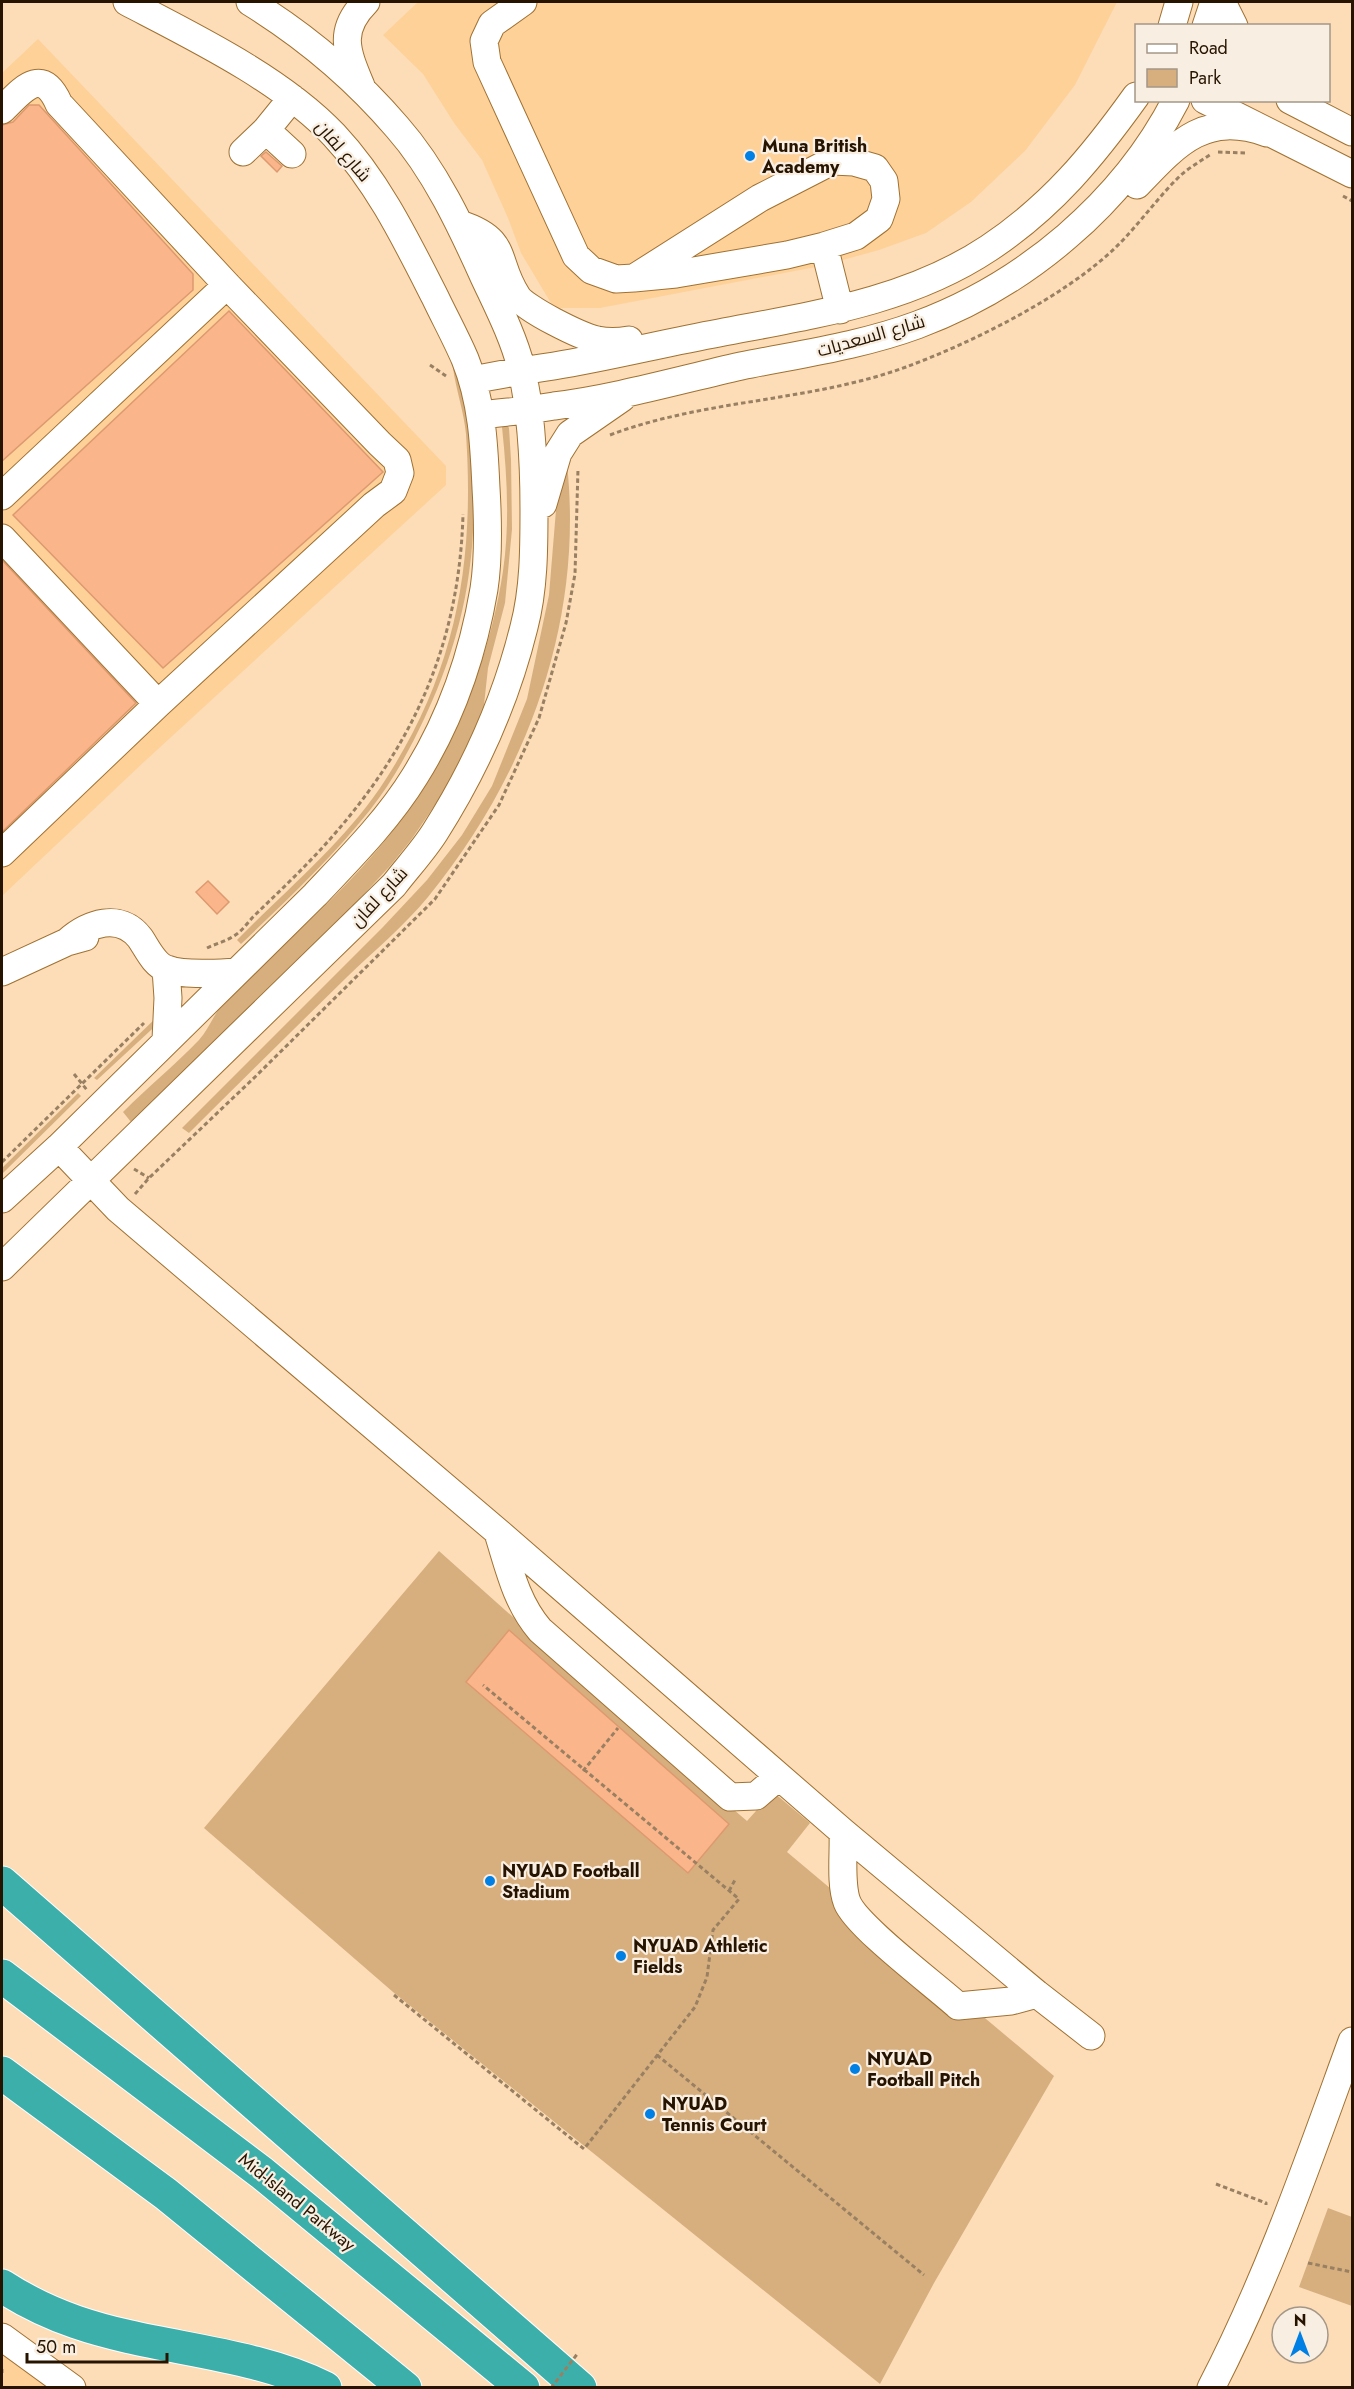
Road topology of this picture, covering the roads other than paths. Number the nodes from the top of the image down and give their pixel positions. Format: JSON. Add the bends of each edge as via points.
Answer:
{"nodes":[{"id":1,"x":127,"y":2,"type":"edge"},
{"id":2,"x":250,"y":2,"type":"edge"},
{"id":3,"x":366,"y":2,"type":"edge"},
{"id":4,"x":523,"y":2,"type":"edge"},
{"id":5,"x":1179,"y":2,"type":"edge"},
{"id":6,"x":1197,"y":2,"type":"edge"},
{"id":7,"x":1214,"y":2,"type":"edge"},
{"id":8,"x":1222,"y":2,"type":"edge"},
{"id":9,"x":1173,"y":24,"type":"edge"},
{"id":10,"x":1192,"y":24,"type":"edge"},
{"id":11,"x":1207,"y":24,"type":"edge"},
{"id":12,"x":1233,"y":24,"type":"edge"},
{"id":13,"x":364,"y":92,"type":"junction"},
{"id":14,"x":292,"y":98,"type":"junction"},
{"id":15,"x":1135,"y":99,"type":"edge"},
{"id":16,"x":1156,"y":102,"type":"edge"},
{"id":17,"x":1175,"y":102,"type":"edge"},
{"id":18,"x":1208,"y":102,"type":"edge"},
{"id":19,"x":1293,"y":102,"type":"edge"},
{"id":20,"x":6,"y":106,"type":"edge"},
{"id":21,"x":266,"y":130,"type":"junction"},
{"id":22,"x":1353,"y":132,"type":"edge"},
{"id":23,"x":1261,"y":144,"type":"junction"},
{"id":24,"x":243,"y":152,"type":"dead end"},
{"id":25,"x":292,"y":154,"type":"dead end"},
{"id":26,"x":1347,"y":185,"type":"edge"},
{"id":27,"x":460,"y":224,"type":"junction"},
{"id":28,"x":824,"y":246,"type":"junction"},
{"id":29,"x":634,"y":278,"type":"junction"},
{"id":30,"x":1008,"y":280,"type":"junction"},
{"id":31,"x":227,"y":285,"type":"junction"},
{"id":32,"x":840,"y":310,"type":"junction"},
{"id":33,"x":716,"y":333,"type":"junction"},
{"id":34,"x":521,"y":370,"type":"junction"},
{"id":35,"x":462,"y":379,"type":"junction"},
{"id":36,"x":633,"y":390,"type":"junction"},
{"id":37,"x":528,"y":409,"type":"junction"},
{"id":38,"x":482,"y":415,"type":"junction"},
{"id":39,"x":2,"y":496,"type":"edge"},
{"id":40,"x":2,"y":538,"type":"edge"},
{"id":41,"x":534,"y":543,"type":"junction"},
{"id":42,"x":158,"y":704,"type":"junction"},
{"id":43,"x":2,"y":853,"type":"edge"},
{"id":44,"x":166,"y":969,"type":"junction"},
{"id":45,"x":2,"y":972,"type":"edge"},
{"id":46,"x":236,"y":972,"type":"junction"},
{"id":47,"x":166,"y":1040,"type":"junction"},
{"id":48,"x":58,"y":1147,"type":"junction"},
{"id":49,"x":90,"y":1180,"type":"junction"},
{"id":50,"x":2,"y":1199,"type":"edge"},
{"id":51,"x":2,"y":1267,"type":"edge"},
{"id":52,"x":498,"y":1532,"type":"junction"},
{"id":53,"x":778,"y":1777,"type":"junction"},
{"id":54,"x":843,"y":1832,"type":"junction"},
{"id":55,"x":2,"y":1883,"type":"edge"},
{"id":56,"x":2,"y":1963,"type":"edge"},
{"id":57,"x":2,"y":1976,"type":"edge"},
{"id":58,"x":1037,"y":1994,"type":"junction"},
{"id":59,"x":65,"y":2022,"type":"junction"},
{"id":60,"x":1091,"y":2036,"type":"dead end"},
{"id":61,"x":1353,"y":2041,"type":"edge"},
{"id":62,"x":2,"y":2073,"type":"edge"},
{"id":63,"x":2,"y":2080,"type":"edge"},
{"id":64,"x":46,"y":2104,"type":"junction"},
{"id":65,"x":2,"y":2286,"type":"edge"},
{"id":66,"x":2,"y":2337,"type":"edge"},
{"id":67,"x":72,"y":2388,"type":"edge"},
{"id":68,"x":325,"y":2388,"type":"edge"},
{"id":69,"x":405,"y":2388,"type":"edge"},
{"id":70,"x":523,"y":2388,"type":"edge"},
{"id":71,"x":580,"y":2388,"type":"edge"},
{"id":72,"x":1211,"y":2388,"type":"edge"}],
"edges":[{"from":1,"to":14,"type":"street","name":"شارع لفان","via":[[216,49]]},
{"from":2,"to":13,"type":"street","via":[[319,49]]},
{"from":3,"to":13,"type":"street","via":[[350,22],[346,41]]},
{"from":4,"to":29,"type":"street","via":[[492,24],[484,41],[487,62],[576,256],[591,270],[616,279]]},
{"from":5,"to":9,"type":"street"},
{"from":6,"to":10,"type":"street"},
{"from":7,"to":11,"type":"street"},
{"from":8,"to":12,"type":"street"},
{"from":13,"to":27,"type":"street","via":[[399,128]]},
{"from":14,"to":21,"type":"street"},
{"from":14,"to":35,"type":"street","name":"شارع لفان","via":[[333,134],[366,173],[403,232],[461,348]]},
{"from":15,"to":32,"type":"street","name":"شارع السعديات","via":[[1058,194],[988,248],[900,292]]},
{"from":16,"to":30,"type":"street","via":[[1107,173]]},
{"from":17,"to":30,"type":"street","name":"شارع السعديات","via":[[1158,132],[1088,217]]},
{"from":18,"to":23,"type":"street"},
{"from":19,"to":22,"type":"street"},
{"from":20,"to":31,"type":"street","via":[[33,93],[59,104]]},
{"from":21,"to":24,"type":"street"},
{"from":21,"to":25,"type":"street"},
{"from":23,"to":26,"type":"street"},
{"from":23,"to":30,"type":"street","via":[[1236,125],[1204,129],[1185,139],[1065,255]]},
{"from":27,"to":33,"type":"street","via":[[479,230],[493,242],[526,307],[588,338],[617,342],[668,333]]},
{"from":27,"to":34,"type":"street"},
{"from":28,"to":29,"type":"street"},
{"from":28,"to":29,"type":"street","via":[[856,236],[879,219],[886,199],[884,181],[875,168],[832,161],[760,198]]},
{"from":28,"to":32,"type":"street"},
{"from":30,"to":36,"type":"street","name":"شارع السعديات","via":[[917,325],[873,339]]},
{"from":31,"to":39,"type":"street"},
{"from":31,"to":42,"type":"street","via":[[380,444],[389,475],[374,505]]},
{"from":32,"to":33,"type":"street","name":"شارع السعديات"},
{"from":33,"to":34,"type":"street","name":"شارع السعديات"},
{"from":34,"to":35,"type":"street","name":"شارع السعديات"},
{"from":34,"to":37,"type":"street","name":"شارع لفان"},
{"from":35,"to":38,"type":"street","name":"شارع لفان"},
{"from":36,"to":37,"type":"street","name":"شارع السعديات"},
{"from":36,"to":41,"type":"street","via":[[570,434],[558,453],[547,486]]},
{"from":37,"to":38,"type":"street","name":"شارع السعديات"},
{"from":37,"to":41,"type":"street","name":"شارع لفان"},
{"from":38,"to":46,"type":"street","via":[[487,506],[484,588],[466,662],[437,735],[415,777],[350,858]]},
{"from":40,"to":42,"type":"street"},
{"from":41,"to":49,"type":"street","name":"شارع لفان","via":[[525,625],[498,710],[482,749],[433,834],[394,885]]},
{"from":42,"to":43,"type":"street"},
{"from":44,"to":45,"type":"street","via":[[146,950],[108,936],[67,942]]},
{"from":44,"to":46,"type":"street"},
{"from":44,"to":47,"type":"street"},
{"from":46,"to":47,"type":"street"},
{"from":47,"to":48,"type":"street"},
{"from":48,"to":49,"type":"street"},
{"from":48,"to":50,"type":"street"},
{"from":49,"to":51,"type":"street","name":"شارع لفان"},
{"from":49,"to":52,"type":"street","via":[[118,1209]]},
{"from":52,"to":53,"type":"street"},
{"from":52,"to":53,"type":"street","via":[[519,1599],[540,1630],[730,1797],[756,1796]]},
{"from":53,"to":54,"type":"street"},
{"from":54,"to":58,"type":"street"},
{"from":54,"to":58,"type":"street","via":[[844,1891],[850,1909],[958,2006],[1011,2001]]},
{"from":55,"to":71,"type":"highway"},
{"from":56,"to":59,"type":"highway"},
{"from":57,"to":59,"type":"highway"},
{"from":58,"to":60,"type":"street"},
{"from":59,"to":70,"type":"highway","name":"Mid-Island Parkway","via":[[262,2173]]},
{"from":61,"to":72,"type":"street","via":[[1275,2252]]},
{"from":62,"to":64,"type":"highway"},
{"from":63,"to":64,"type":"highway"},
{"from":64,"to":69,"type":"highway","via":[[166,2194]]},
{"from":65,"to":68,"type":"highway","via":[[40,2308],[77,2322],[255,2363]]},
{"from":66,"to":67,"type":"street"}]}
